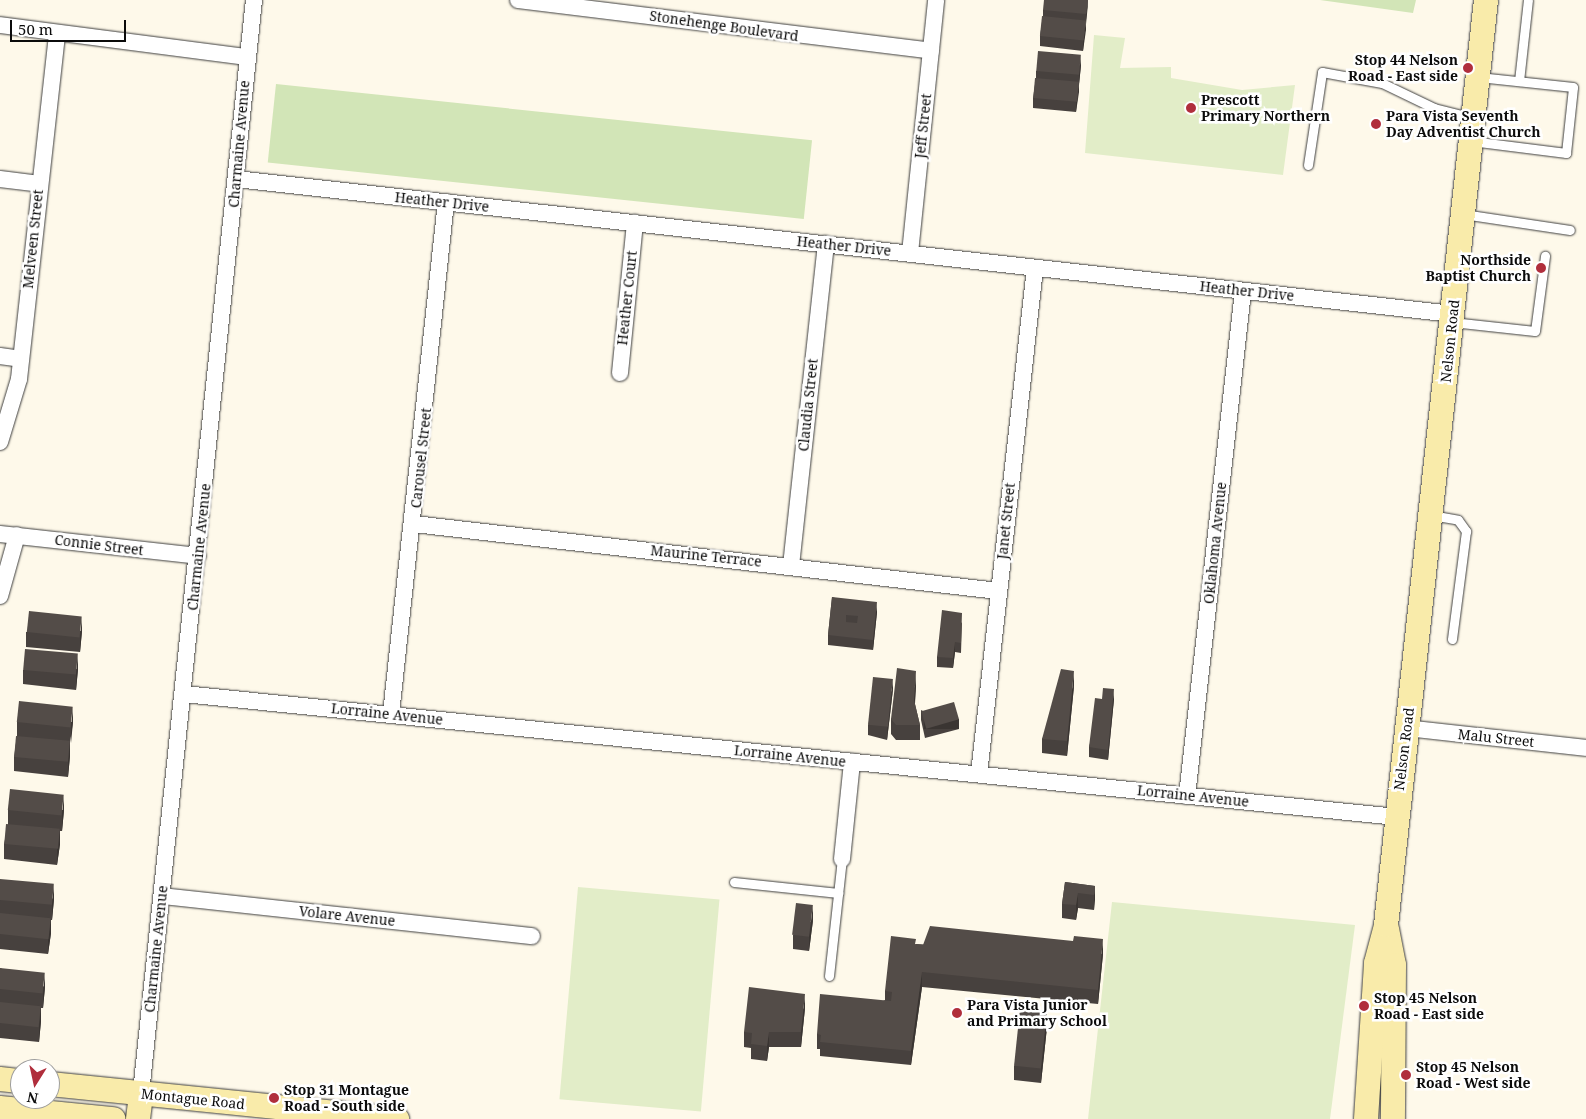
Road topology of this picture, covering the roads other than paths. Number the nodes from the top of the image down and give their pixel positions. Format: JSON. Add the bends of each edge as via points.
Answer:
{"nodes":[{"id":1,"x":254,"y":0,"type":"edge"},
{"id":2,"x":518,"y":0,"type":"edge"},
{"id":3,"x":936,"y":0,"type":"edge"},
{"id":4,"x":1486,"y":0,"type":"edge"},
{"id":5,"x":1528,"y":0,"type":"edge"},
{"id":6,"x":0,"y":25,"type":"edge"},
{"id":7,"x":57,"y":35,"type":"junction"},
{"id":8,"x":931,"y":51,"type":"junction"},
{"id":9,"x":248,"y":57,"type":"junction"},
{"id":10,"x":1478,"y":77,"type":"junction"},
{"id":11,"x":1519,"y":81,"type":"junction"},
{"id":12,"x":1472,"y":129,"type":"junction"},
{"id":13,"x":1308,"y":165,"type":"dead end"},
{"id":14,"x":0,"y":179,"type":"edge"},
{"id":15,"x":236,"y":179,"type":"junction"},
{"id":16,"x":38,"y":184,"type":"junction"},
{"id":17,"x":446,"y":202,"type":"junction"},
{"id":18,"x":1463,"y":214,"type":"junction"},
{"id":19,"x":635,"y":223,"type":"junction"},
{"id":20,"x":1570,"y":230,"type":"dead end"},
{"id":21,"x":826,"y":244,"type":"junction"},
{"id":22,"x":910,"y":253,"type":"junction"},
{"id":23,"x":1545,"y":256,"type":"dead end"},
{"id":24,"x":1035,"y":268,"type":"junction"},
{"id":25,"x":1243,"y":291,"type":"junction"},
{"id":26,"x":1452,"y":318,"type":"junction"},
{"id":27,"x":0,"y":356,"type":"edge"},
{"id":28,"x":21,"y":358,"type":"junction"},
{"id":29,"x":620,"y":373,"type":"dead end"},
{"id":30,"x":0,"y":442,"type":"edge"},
{"id":31,"x":1430,"y":515,"type":"junction"},
{"id":32,"x":414,"y":524,"type":"junction"},
{"id":33,"x":0,"y":534,"type":"edge"},
{"id":34,"x":17,"y":536,"type":"junction"},
{"id":35,"x":198,"y":556,"type":"junction"},
{"id":36,"x":791,"y":566,"type":"junction"},
{"id":37,"x":998,"y":592,"type":"junction"},
{"id":38,"x":0,"y":596,"type":"edge"},
{"id":39,"x":1452,"y":639,"type":"dead end"},
{"id":40,"x":184,"y":694,"type":"junction"},
{"id":41,"x":391,"y":714,"type":"junction"},
{"id":42,"x":1406,"y":728,"type":"junction"},
{"id":43,"x":1586,"y":748,"type":"edge"},
{"id":44,"x":852,"y":762,"type":"junction"},
{"id":45,"x":979,"y":774,"type":"junction"},
{"id":46,"x":1187,"y":796,"type":"junction"},
{"id":47,"x":1396,"y":817,"type":"junction"},
{"id":48,"x":842,"y":859,"type":"joint"},
{"id":49,"x":734,"y":882,"type":"dead end"},
{"id":50,"x":838,"y":894,"type":"junction"},
{"id":51,"x":162,"y":896,"type":"junction"},
{"id":52,"x":1386,"y":924,"type":"junction"},
{"id":53,"x":532,"y":936,"type":"dead end"},
{"id":54,"x":829,"y":976,"type":"dead end"},
{"id":55,"x":60,"y":1085,"type":"edge"},
{"id":56,"x":141,"y":1093,"type":"junction"},
{"id":57,"x":0,"y":1108,"type":"edge"},
{"id":58,"x":113,"y":1119,"type":"edge"},
{"id":59,"x":138,"y":1119,"type":"edge"},
{"id":60,"x":397,"y":1119,"type":"edge"},
{"id":61,"x":1366,"y":1119,"type":"edge"},
{"id":62,"x":1393,"y":1119,"type":"edge"}],
"edges":[{"from":1,"to":9,"type":"street","name":"Charmaine Avenue"},
{"from":2,"to":8,"type":"street","name":"Stonehenge Boulevard"},
{"from":3,"to":8,"type":"street","name":"Jeff Street"},
{"from":4,"to":10,"type":"main road","name":"Nelson Road"},
{"from":5,"to":11,"type":"lane"},
{"from":6,"to":7,"type":"street"},
{"from":7,"to":9,"type":"street"},
{"from":7,"to":16,"type":"street","name":"Melveen Street"},
{"from":8,"to":22,"type":"street","name":"Jeff Street"},
{"from":9,"to":15,"type":"street","name":"Charmaine Avenue"},
{"from":10,"to":11,"type":"lane"},
{"from":10,"to":12,"type":"main road","name":"Nelson Road"},
{"from":11,"to":12,"type":"lane","via":[[1573,87],[1566,153]]},
{"from":12,"to":13,"type":"lane","via":[[1382,83],[1322,72]]},
{"from":12,"to":18,"type":"main road","name":"Nelson Road"},
{"from":14,"to":16,"type":"street"},
{"from":15,"to":17,"type":"street","name":"Heather Drive"},
{"from":15,"to":35,"type":"street","name":"Charmaine Avenue"},
{"from":16,"to":28,"type":"street","name":"Melveen Street"},
{"from":17,"to":19,"type":"street","name":"Heather Drive"},
{"from":17,"to":32,"type":"street","name":"Carousel Street"},
{"from":18,"to":20,"type":"lane"},
{"from":18,"to":26,"type":"main road","name":"Nelson Road"},
{"from":19,"to":21,"type":"street","name":"Heather Drive"},
{"from":19,"to":29,"type":"street","name":"Heather Court"},
{"from":21,"to":22,"type":"street","name":"Heather Drive"},
{"from":21,"to":36,"type":"street","name":"Claudia Street"},
{"from":22,"to":24,"type":"street","name":"Heather Drive"},
{"from":23,"to":26,"type":"lane","via":[[1535,331]]},
{"from":24,"to":25,"type":"street","name":"Heather Drive"},
{"from":24,"to":37,"type":"street","name":"Janet Street"},
{"from":25,"to":26,"type":"street","name":"Heather Drive"},
{"from":25,"to":46,"type":"street","name":"Oklahoma Avenue"},
{"from":26,"to":31,"type":"main road","name":"Nelson Road"},
{"from":27,"to":28,"type":"street"},
{"from":28,"to":30,"type":"street","name":"Melveen Street","via":[[14,404]]},
{"from":31,"to":39,"type":"lane","via":[[1458,520],[1466,531]]},
{"from":31,"to":42,"type":"main road","name":"Nelson Road"},
{"from":32,"to":36,"type":"street","name":"Maurine Terrace"},
{"from":32,"to":41,"type":"street","name":"Carousel Street"},
{"from":33,"to":34,"type":"street","name":"Connie Street"},
{"from":34,"to":35,"type":"street","name":"Connie Street"},
{"from":34,"to":38,"type":"street"},
{"from":35,"to":40,"type":"street","name":"Charmaine Avenue"},
{"from":36,"to":37,"type":"street","name":"Maurine Terrace"},
{"from":37,"to":45,"type":"street","name":"Janet Street"},
{"from":40,"to":41,"type":"street","name":"Lorraine Avenue"},
{"from":40,"to":51,"type":"street","name":"Charmaine Avenue"},
{"from":41,"to":44,"type":"street","name":"Lorraine Avenue"},
{"from":42,"to":43,"type":"street","name":"Malu Street"},
{"from":42,"to":47,"type":"main road","name":"Nelson Road"},
{"from":44,"to":45,"type":"street","name":"Lorraine Avenue"},
{"from":44,"to":48,"type":"street"},
{"from":45,"to":46,"type":"street","name":"Lorraine Avenue"},
{"from":46,"to":47,"type":"street","name":"Lorraine Avenue"},
{"from":47,"to":52,"type":"main road","name":"Nelson Road"},
{"from":48,"to":50,"type":"lane"},
{"from":49,"to":50,"type":"lane"},
{"from":50,"to":54,"type":"lane"},
{"from":51,"to":53,"type":"street","name":"Volare Avenue"},
{"from":51,"to":56,"type":"street","name":"Charmaine Avenue"},
{"from":52,"to":61,"type":"main road","name":"Nelson Road","via":[[1376,963]]},
{"from":52,"to":62,"type":"main road","name":"Nelson Road","via":[[1394,965]]},
{"from":55,"to":56,"type":"main road","name":"Montague Road"},
{"from":56,"to":59,"type":"main road"},
{"from":56,"to":60,"type":"main road","name":"Montague Road"},
{"from":57,"to":58,"type":"main road"}]}
